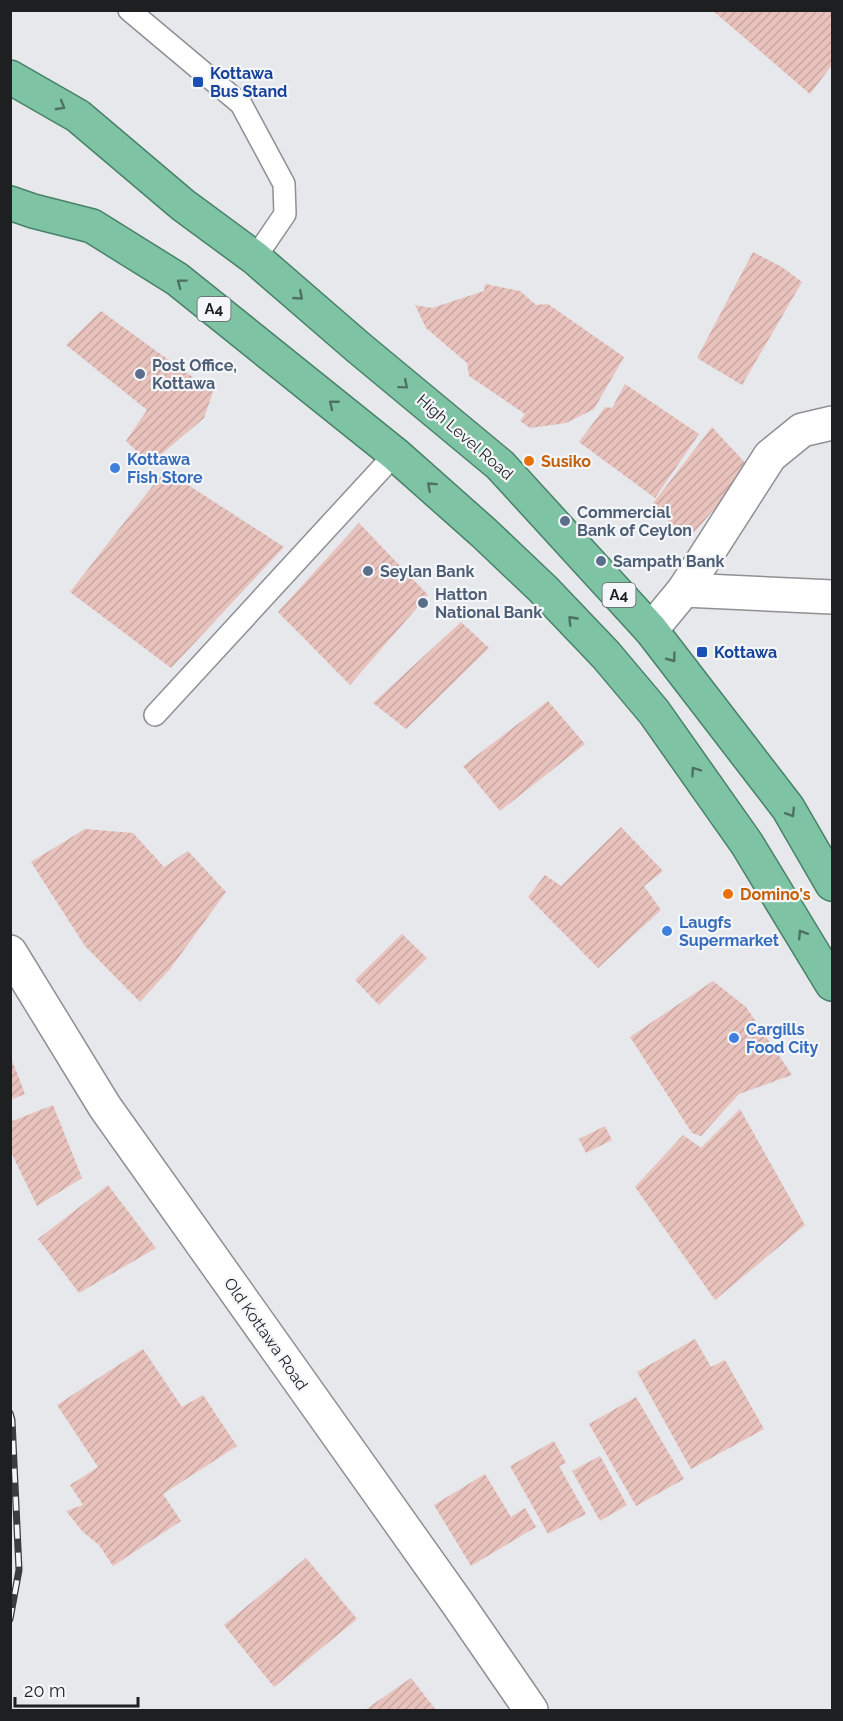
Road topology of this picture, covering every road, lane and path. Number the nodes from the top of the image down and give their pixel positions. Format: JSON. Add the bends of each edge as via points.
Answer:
{"nodes":[{"id":1,"x":129,"y":10,"type":"edge"},
{"id":2,"x":10,"y":77,"type":"edge"},
{"id":3,"x":10,"y":203,"type":"edge"},
{"id":4,"x":255,"y":258,"type":"junction"},
{"id":5,"x":832,"y":423,"type":"edge"},
{"id":6,"x":395,"y":454,"type":"junction"},
{"id":7,"x":684,"y":590,"type":"junction"},
{"id":8,"x":832,"y":597,"type":"edge"},
{"id":9,"x":651,"y":630,"type":"junction"},
{"id":10,"x":155,"y":715,"type":"dead end"},
{"id":11,"x":832,"y":884,"type":"edge"},
{"id":12,"x":10,"y":952,"type":"edge"},
{"id":13,"x":832,"y":984,"type":"edge"},
{"id":14,"x":531,"y":1710,"type":"edge"}],
"edges":[{"from":1,"to":4,"type":"lane","via":[[241,104],[284,184],[285,214]]},
{"from":2,"to":4,"type":"highway","name":"High Level Road","number":"A4","one_way":true,"via":[[78,116],[183,205]]},
{"from":6,"to":3,"type":"highway","number":"A4","one_way":true,"via":[[177,279],[92,226]]},
{"from":4,"to":9,"type":"highway","name":"High Level Road","number":"A4","one_way":true,"via":[[500,465]]},
{"from":5,"to":7,"type":"street","via":[[802,430],[770,456]]},
{"from":6,"to":10,"type":"lane"},
{"from":13,"to":6,"type":"highway","number":"A4","one_way":true,"via":[[747,844],[654,712],[543,589]]},
{"from":7,"to":8,"type":"street"},
{"from":7,"to":9,"type":"street"},
{"from":9,"to":11,"type":"highway","name":"High Level Road","number":"A4","one_way":true,"via":[[788,808]]},
{"from":12,"to":14,"type":"street","name":"Old Kottawa Road","via":[[105,1107]]}]}
